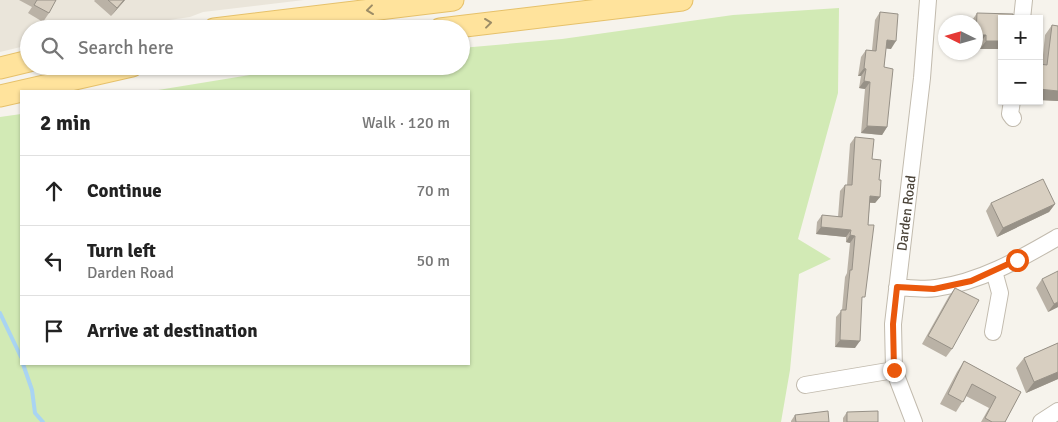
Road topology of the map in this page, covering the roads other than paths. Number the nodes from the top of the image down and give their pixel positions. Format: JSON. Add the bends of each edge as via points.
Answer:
{"nodes":[{"id":1,"x":453,"y":0,"type":"edge"},
{"id":2,"x":682,"y":0,"type":"edge"},
{"id":3,"x":928,"y":0,"type":"edge"},
{"id":4,"x":1024,"y":0,"type":"edge"},
{"id":5,"x":1022,"y":15,"type":"edge"},
{"id":6,"x":288,"y":20,"type":"edge"},
{"id":7,"x":470,"y":25,"type":"edge"},
{"id":8,"x":20,"y":62,"type":"edge"},
{"id":9,"x":0,"y":68,"type":"edge"},
{"id":10,"x":92,"y":75,"type":"edge"},
{"id":11,"x":26,"y":90,"type":"edge"},
{"id":12,"x":20,"y":91,"type":"edge"},
{"id":13,"x":0,"y":96,"type":"edge"},
{"id":14,"x":1011,"y":105,"type":"edge"},
{"id":15,"x":1013,"y":118,"type":"dead end"},
{"id":16,"x":1058,"y":237,"type":"edge"},
{"id":17,"x":994,"y":271,"type":"junction"},
{"id":18,"x":897,"y":287,"type":"junction"},
{"id":19,"x":993,"y":332,"type":"dead end"},
{"id":20,"x":894,"y":370,"type":"junction"},
{"id":21,"x":805,"y":385,"type":"dead end"},
{"id":22,"x":1058,"y":411,"type":"edge"},
{"id":23,"x":914,"y":422,"type":"edge"},
{"id":24,"x":1041,"y":422,"type":"edge"}],
"edges":[{"from":1,"to":6,"type":"main road","one_way":true},
{"from":7,"to":2,"type":"main road","one_way":true},
{"from":3,"to":18,"type":"street","name":"Darden Road"},
{"from":4,"to":5,"type":"street"},
{"from":8,"to":9,"type":"main road"},
{"from":10,"to":11,"type":"main road"},
{"from":12,"to":13,"type":"main road"},
{"from":14,"to":15,"type":"street"},
{"from":16,"to":17,"type":"street"},
{"from":17,"to":18,"type":"street","via":[[971,281],[934,289]]},
{"from":17,"to":19,"type":"street","via":[[1000,293]]},
{"from":18,"to":20,"type":"street","name":"Darden Road","via":[[893,324]]},
{"from":20,"to":21,"type":"street"},
{"from":20,"to":23,"type":"street","name":"Darden Road"},
{"from":22,"to":24,"type":"street"}]}
